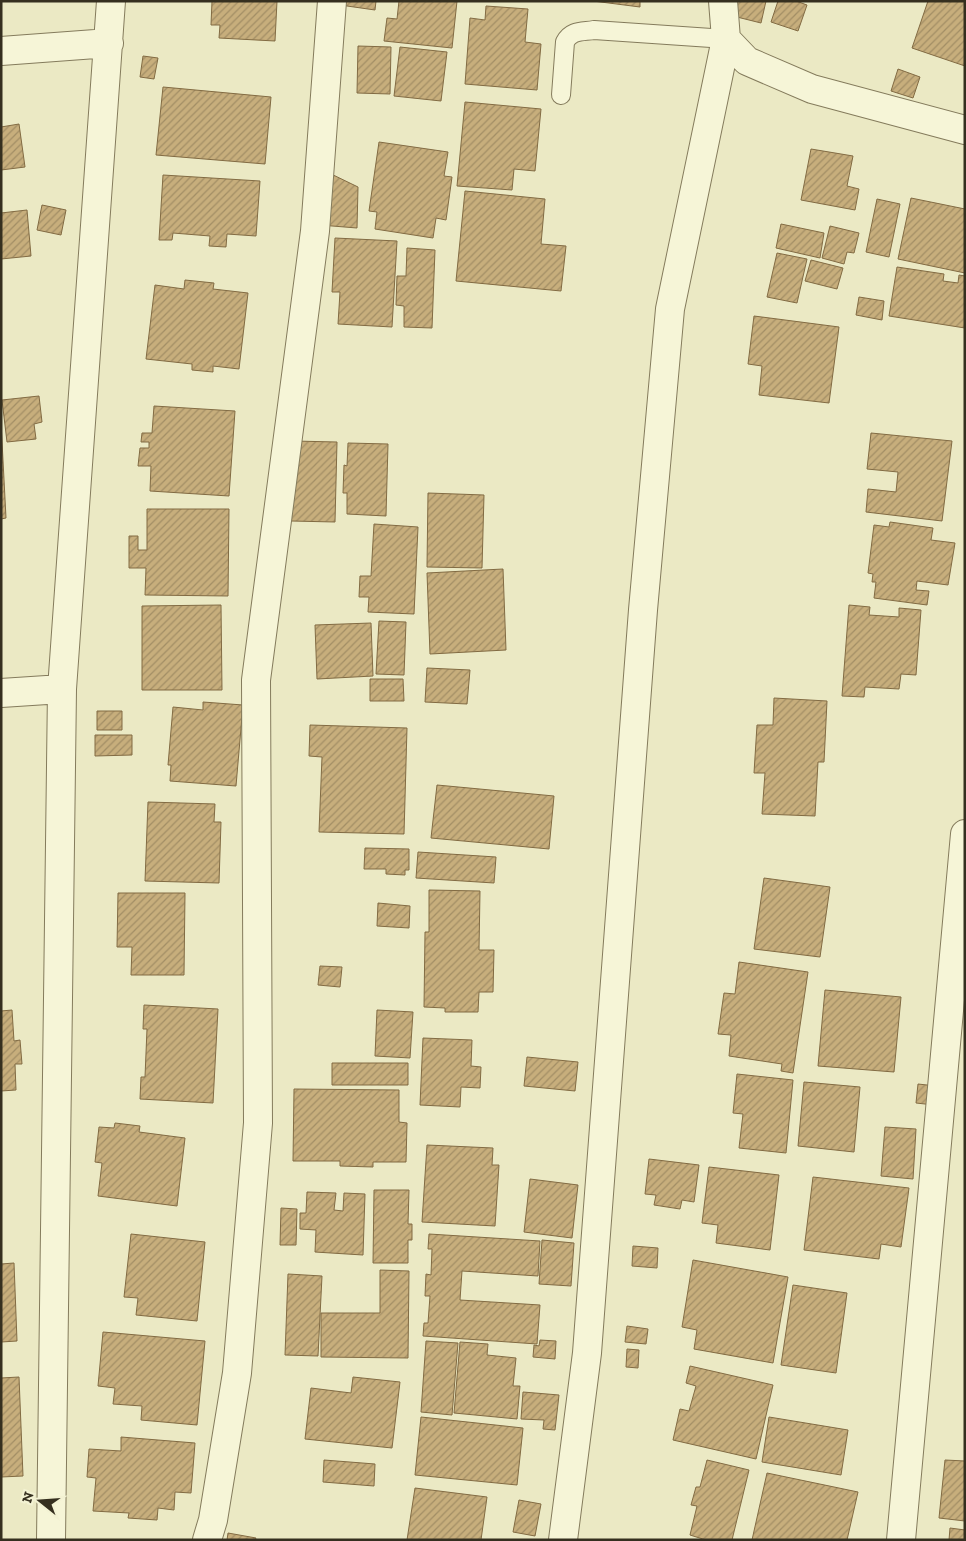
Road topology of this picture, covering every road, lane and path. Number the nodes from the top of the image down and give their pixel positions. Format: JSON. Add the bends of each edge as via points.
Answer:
{"nodes":[{"id":1,"x":111,"y":1,"type":"edge"},
{"id":2,"x":332,"y":1,"type":"edge"},
{"id":3,"x":722,"y":1,"type":"edge"},
{"id":4,"x":726,"y":40,"type":"junction"},
{"id":5,"x":109,"y":42,"type":"junction"},
{"id":6,"x":1,"y":51,"type":"edge"},
{"id":7,"x":561,"y":95,"type":"dead end"},
{"id":8,"x":965,"y":130,"type":"edge"},
{"id":9,"x":62,"y":689,"type":"junction"},
{"id":10,"x":1,"y":693,"type":"edge"},
{"id":11,"x":965,"y":834,"type":"edge"},
{"id":12,"x":51,"y":1540,"type":"edge"},
{"id":13,"x":207,"y":1540,"type":"edge"},
{"id":14,"x":563,"y":1540,"type":"edge"},
{"id":15,"x":901,"y":1540,"type":"edge"}],
"edges":[{"from":1,"to":5,"type":"street"},
{"from":2,"to":13,"type":"street","via":[[315,231],[256,680],[258,1123],[237,1373]]},
{"from":3,"to":4,"type":"street"},
{"from":4,"to":7,"type":"lane","via":[[594,30],[574,32],[566,42]]},
{"from":4,"to":8,"type":"street","via":[[747,62],[812,89]]},
{"from":4,"to":14,"type":"street","via":[[670,308],[643,610],[587,1353]]},
{"from":5,"to":6,"type":"street"},
{"from":5,"to":9,"type":"street"},
{"from":9,"to":10,"type":"street"},
{"from":9,"to":12,"type":"street"},
{"from":11,"to":15,"type":"street"}]}
